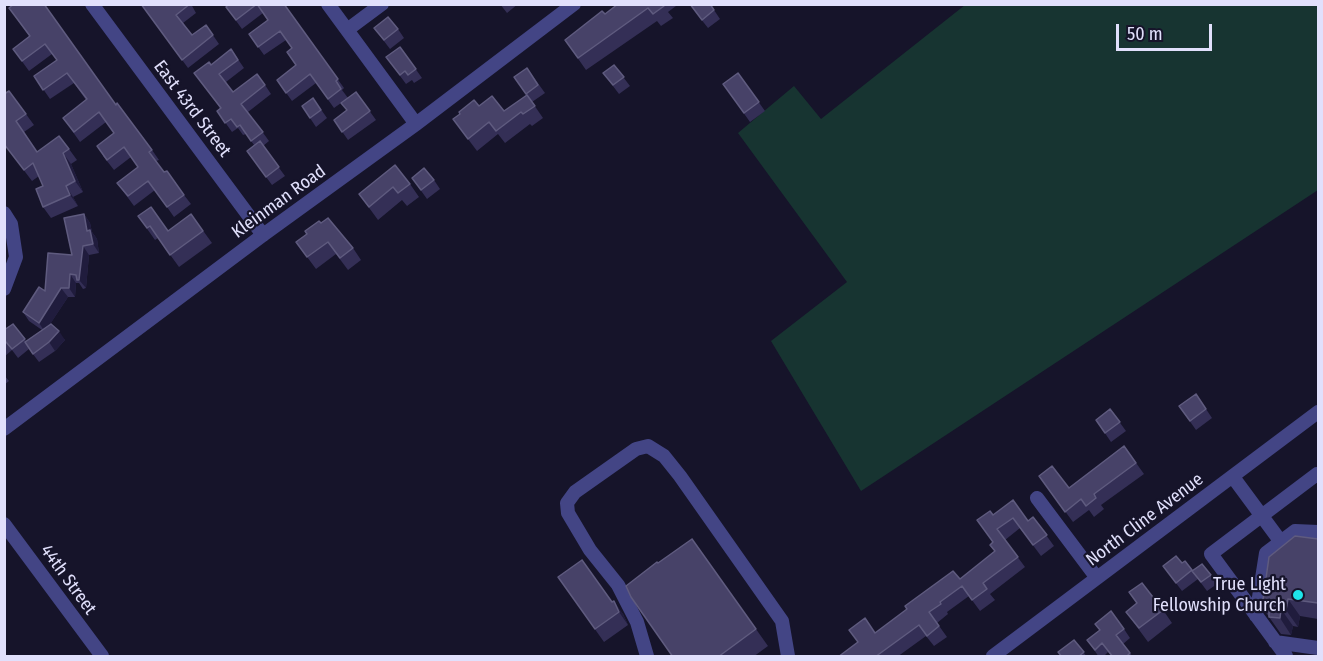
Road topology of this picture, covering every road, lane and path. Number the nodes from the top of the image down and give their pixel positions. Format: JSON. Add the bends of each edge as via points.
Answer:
{"nodes":[{"id":1,"x":92,"y":4,"type":"edge"},
{"id":2,"x":328,"y":4,"type":"edge"},
{"id":3,"x":382,"y":4,"type":"edge"},
{"id":4,"x":574,"y":4,"type":"edge"},
{"id":5,"x":347,"y":30,"type":"junction"},
{"id":6,"x":416,"y":124,"type":"junction"},
{"id":7,"x":4,"y":213,"type":"edge"},
{"id":8,"x":263,"y":235,"type":"junction"},
{"id":9,"x":4,"y":289,"type":"edge"},
{"id":10,"x":1318,"y":412,"type":"edge"},
{"id":11,"x":4,"y":429,"type":"edge"},
{"id":12,"x":1318,"y":476,"type":"edge"},
{"id":13,"x":1233,"y":477,"type":"junction"},
{"id":14,"x":1037,"y":498,"type":"dead end"},
{"id":15,"x":1261,"y":516,"type":"junction"},
{"id":16,"x":4,"y":524,"type":"edge"},
{"id":17,"x":1318,"y":532,"type":"edge"},
{"id":18,"x":1281,"y":542,"type":"junction"},
{"id":19,"x":1097,"y":578,"type":"junction"},
{"id":20,"x":1256,"y":616,"type":"junction"},
{"id":21,"x":1275,"y":642,"type":"junction"},
{"id":22,"x":1318,"y":648,"type":"edge"},
{"id":23,"x":102,"y":657,"type":"edge"},
{"id":24,"x":647,"y":657,"type":"edge"},
{"id":25,"x":788,"y":657,"type":"edge"},
{"id":26,"x":993,"y":657,"type":"edge"},
{"id":27,"x":1286,"y":657,"type":"edge"}],
"edges":[{"from":1,"to":8,"type":"street","name":"East 43rd Street"},
{"from":2,"to":5,"type":"street"},
{"from":3,"to":5,"type":"street"},
{"from":4,"to":6,"type":"street","name":"Kleinman Road"},
{"from":5,"to":6,"type":"street"},
{"from":6,"to":8,"type":"street","name":"Kleinman Road"},
{"from":7,"to":9,"type":"street","via":[[11,224],[16,257]]},
{"from":8,"to":11,"type":"street","name":"Kleinman Road"},
{"from":10,"to":13,"type":"street","name":"North Cline Avenue"},
{"from":12,"to":15,"type":"street"},
{"from":13,"to":15,"type":"street"},
{"from":13,"to":19,"type":"street","name":"North Cline Avenue"},
{"from":14,"to":19,"type":"street"},
{"from":15,"to":18,"type":"street"},
{"from":15,"to":20,"type":"street","via":[[1211,554]]},
{"from":16,"to":23,"type":"street","name":"44th Street"},
{"from":17,"to":18,"type":"street","via":[[1295,531]]},
{"from":18,"to":20,"type":"street","via":[[1266,553]]},
{"from":19,"to":26,"type":"street","name":"North Cline Avenue"},
{"from":20,"to":21,"type":"street"},
{"from":21,"to":22,"type":"street"},
{"from":21,"to":27,"type":"street"},
{"from":24,"to":25,"type":"street","via":[[637,622],[618,585],[590,550],[568,513],[567,503],[575,492],[627,455],[648,446],[664,456],[680,476],[782,621]]}]}
